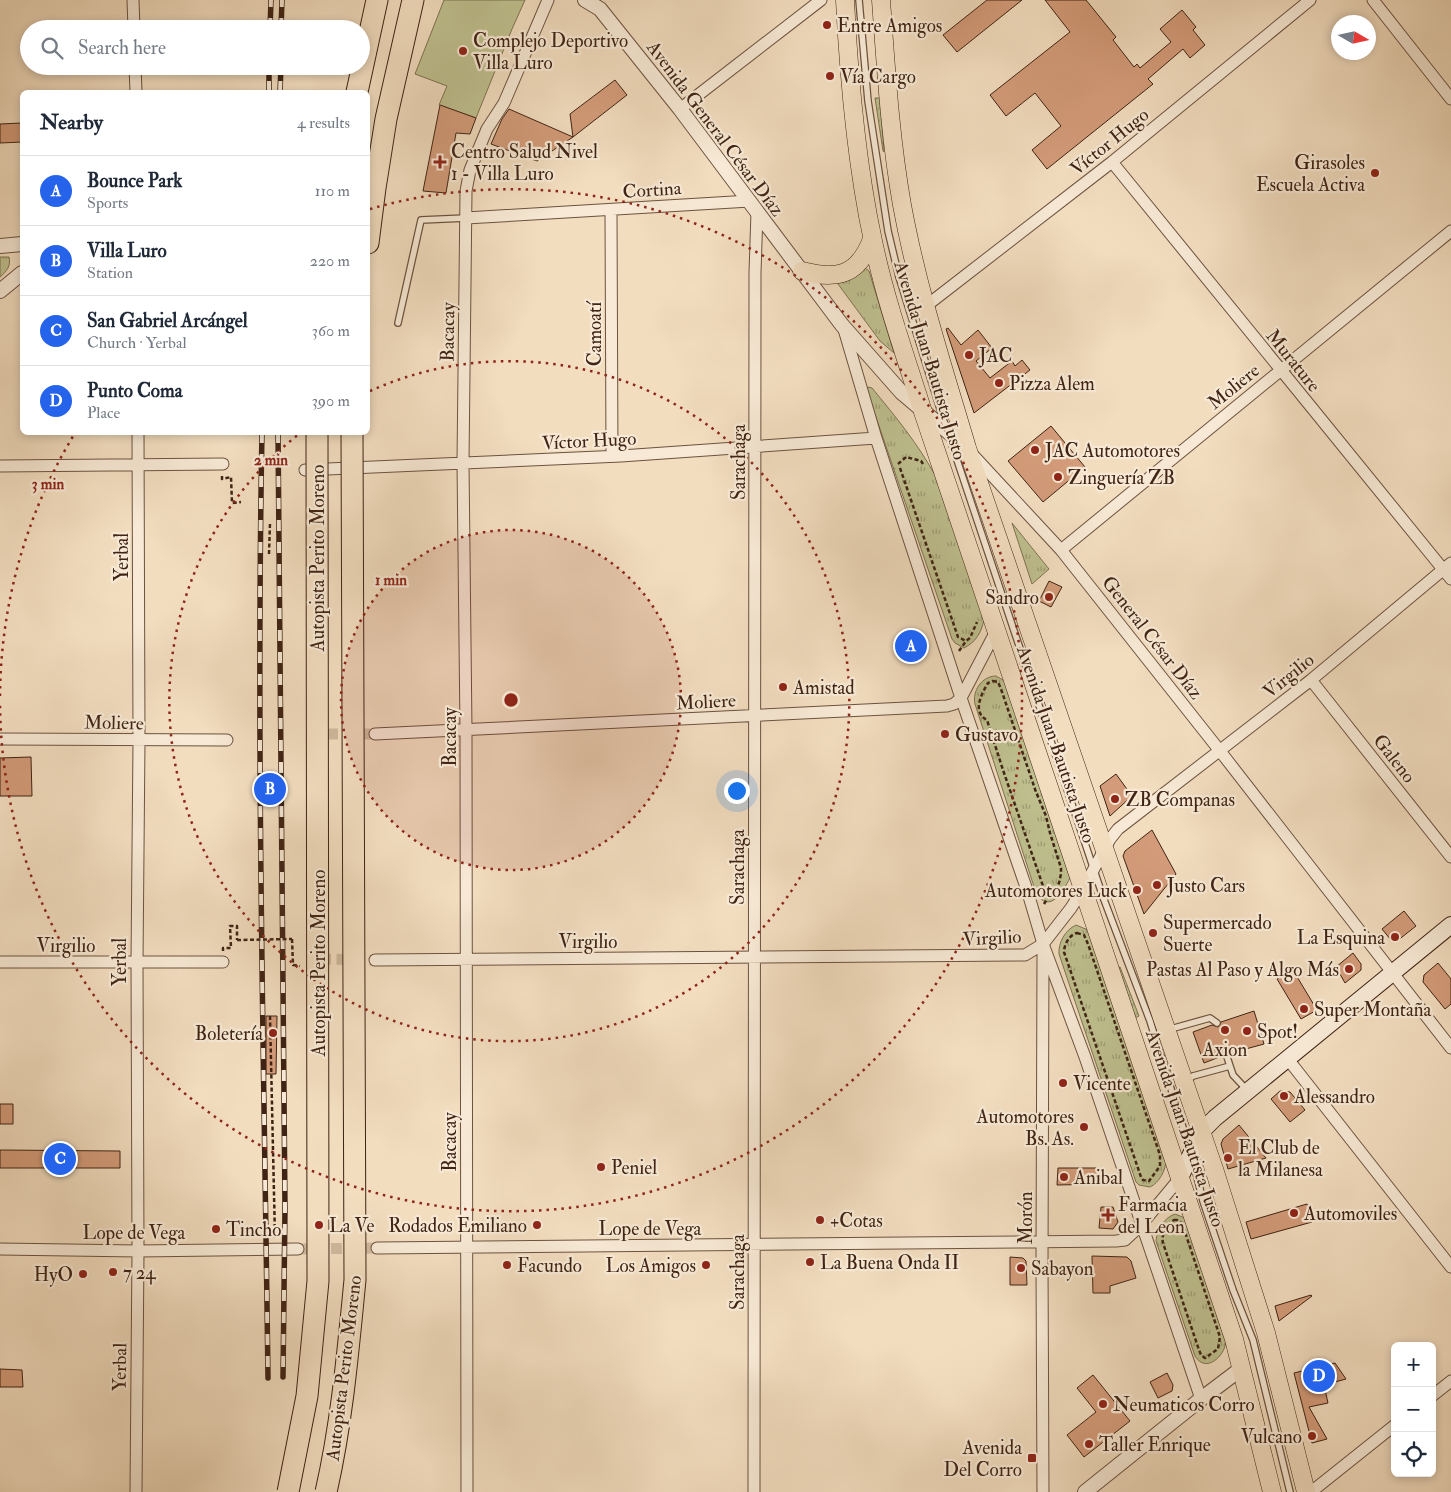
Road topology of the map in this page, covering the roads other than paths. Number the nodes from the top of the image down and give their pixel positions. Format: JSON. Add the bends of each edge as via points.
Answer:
{"nodes":[{"id":1,"x":133,"y":0,"type":"edge"},
{"id":2,"x":377,"y":0,"type":"edge"},
{"id":3,"x":413,"y":0,"type":"edge"},
{"id":4,"x":548,"y":0,"type":"edge"},
{"id":5,"x":585,"y":0,"type":"edge"},
{"id":6,"x":821,"y":0,"type":"edge"},
{"id":7,"x":845,"y":0,"type":"edge"},
{"id":8,"x":860,"y":0,"type":"edge"},
{"id":9,"x":881,"y":0,"type":"edge"},
{"id":10,"x":1310,"y":0,"type":"edge"},
{"id":11,"x":1373,"y":0,"type":"edge"},
{"id":12,"x":600,"y":5,"type":"edge"},
{"id":13,"x":134,"y":20,"type":"edge"},
{"id":14,"x":370,"y":32,"type":"edge"},
{"id":15,"x":135,"y":75,"type":"edge"},
{"id":16,"x":361,"y":75,"type":"edge"},
{"id":17,"x":136,"y":90,"type":"edge"},
{"id":18,"x":357,"y":90,"type":"edge"},
{"id":19,"x":1451,"y":100,"type":"edge"},
{"id":20,"x":680,"y":109,"type":"junction"},
{"id":21,"x":1112,"y":162,"type":"junction"},
{"id":22,"x":754,"y":206,"type":"junction"},
{"id":23,"x":611,"y":210,"type":"junction"},
{"id":24,"x":466,"y":218,"type":"junction"},
{"id":25,"x":370,"y":225,"type":"edge"},
{"id":26,"x":1451,"y":231,"type":"edge"},
{"id":27,"x":872,"y":239,"type":"junction"},
{"id":28,"x":20,"y":244,"type":"edge"},
{"id":29,"x":0,"y":246,"type":"edge"},
{"id":30,"x":802,"y":271,"type":"junction"},
{"id":31,"x":20,"y":275,"type":"edge"},
{"id":32,"x":0,"y":291,"type":"edge"},
{"id":33,"x":926,"y":306,"type":"junction"},
{"id":34,"x":398,"y":322,"type":"dead end"},
{"id":35,"x":842,"y":325,"type":"junction"},
{"id":36,"x":1280,"y":370,"type":"junction"},
{"id":37,"x":923,"y":412,"type":"junction"},
{"id":38,"x":947,"y":431,"type":"junction"},
{"id":39,"x":138,"y":435,"type":"edge"},
{"id":40,"x":317,"y":435,"type":"edge"},
{"id":41,"x":352,"y":435,"type":"edge"},
{"id":42,"x":876,"y":438,"type":"junction"},
{"id":43,"x":756,"y":447,"type":"junction"},
{"id":44,"x":966,"y":448,"type":"junction"},
{"id":45,"x":612,"y":456,"type":"junction"},
{"id":46,"x":138,"y":464,"type":"junction"},
{"id":47,"x":222,"y":464,"type":"dead end"},
{"id":48,"x":464,"y":464,"type":"junction"},
{"id":49,"x":0,"y":466,"type":"edge"},
{"id":50,"x":305,"y":470,"type":"dead end"},
{"id":51,"x":1061,"y":550,"type":"junction"},
{"id":52,"x":1447,"y":566,"type":"edge"},
{"id":53,"x":1451,"y":579,"type":"edge"},
{"id":54,"x":996,"y":631,"type":"junction"},
{"id":55,"x":1311,"y":680,"type":"junction"},
{"id":56,"x":961,"y":698,"type":"junction"},
{"id":57,"x":754,"y":716,"type":"junction"},
{"id":58,"x":466,"y":730,"type":"junction"},
{"id":59,"x":375,"y":734,"type":"tunnel mouth"},
{"id":60,"x":0,"y":739,"type":"edge"},
{"id":61,"x":139,"y":740,"type":"junction"},
{"id":62,"x":227,"y":740,"type":"dead end"},
{"id":63,"x":1220,"y":751,"type":"junction"},
{"id":64,"x":1104,"y":850,"type":"junction"},
{"id":65,"x":1451,"y":857,"type":"edge"},
{"id":66,"x":1094,"y":869,"type":"junction"},
{"id":67,"x":1083,"y":889,"type":"junction"},
{"id":68,"x":1451,"y":925,"type":"edge"},
{"id":69,"x":1043,"y":944,"type":"junction"},
{"id":70,"x":755,"y":958,"type":"junction"},
{"id":71,"x":466,"y":959,"type":"junction"},
{"id":72,"x":376,"y":960,"type":"tunnel mouth"},
{"id":73,"x":0,"y":962,"type":"edge"},
{"id":74,"x":137,"y":962,"type":"junction"},
{"id":75,"x":222,"y":962,"type":"dead end"},
{"id":76,"x":1392,"y":973,"type":"junction"},
{"id":77,"x":1217,"y":1023,"type":"dead end"},
{"id":78,"x":1167,"y":1030,"type":"junction"},
{"id":79,"x":1451,"y":1048,"type":"edge"},
{"id":80,"x":1226,"y":1054,"type":"dead end"},
{"id":81,"x":1287,"y":1058,"type":"junction"},
{"id":82,"x":1230,"y":1066,"type":"junction"},
{"id":83,"x":1185,"y":1084,"type":"junction"},
{"id":84,"x":1248,"y":1090,"type":"junction"},
{"id":85,"x":1201,"y":1132,"type":"junction"},
{"id":86,"x":1191,"y":1154,"type":"junction"},
{"id":87,"x":1180,"y":1178,"type":"junction"},
{"id":88,"x":1141,"y":1225,"type":"junction"},
{"id":89,"x":1042,"y":1243,"type":"junction"},
{"id":90,"x":754,"y":1245,"type":"junction"},
{"id":91,"x":466,"y":1247,"type":"junction"},
{"id":92,"x":377,"y":1248,"type":"tunnel mouth"},
{"id":93,"x":0,"y":1249,"type":"edge"},
{"id":94,"x":298,"y":1249,"type":"tunnel mouth"},
{"id":95,"x":138,"y":1251,"type":"junction"},
{"id":96,"x":1451,"y":1267,"type":"edge"},
{"id":97,"x":1242,"y":1368,"type":"junction"},
{"id":98,"x":1451,"y":1381,"type":"edge"},
{"id":99,"x":1436,"y":1393,"type":"edge"},
{"id":100,"x":1201,"y":1399,"type":"junction"},
{"id":101,"x":1391,"y":1429,"type":"edge"},
{"id":102,"x":136,"y":1492,"type":"edge"},
{"id":103,"x":288,"y":1492,"type":"edge"},
{"id":104,"x":326,"y":1492,"type":"edge"},
{"id":105,"x":467,"y":1492,"type":"edge"},
{"id":106,"x":754,"y":1492,"type":"edge"},
{"id":107,"x":1043,"y":1492,"type":"edge"},
{"id":108,"x":1086,"y":1492,"type":"edge"},
{"id":109,"x":1272,"y":1492,"type":"edge"},
{"id":110,"x":1290,"y":1492,"type":"edge"},
{"id":111,"x":1306,"y":1492,"type":"edge"},
{"id":112,"x":1311,"y":1492,"type":"edge"}],
"edges":[{"from":1,"to":13,"type":"street"},
{"from":2,"to":14,"type":"highway"},
{"from":3,"to":25,"type":"highway","via":[[386,119]]},
{"from":4,"to":24,"type":"street","name":"Bacacay","via":[[504,103],[488,129],[470,170]]},
{"from":5,"to":12,"type":"street","name":"Avenida General César Díaz"},
{"from":6,"to":20,"type":"street"},
{"from":7,"to":27,"type":"main road","name":"Avenida Juan Bautista Justo","via":[[855,121]]},
{"from":8,"to":38,"type":"lane","via":[[868,101],[888,231],[904,295]]},
{"from":9,"to":33,"type":"main road","name":"Avenida Juan Bautista Justo","via":[[901,196]]},
{"from":10,"to":21,"type":"street","name":"Víctor Hugo"},
{"from":11,"to":19,"type":"street"},
{"from":12,"to":20,"type":"street","name":"Avenida General César Díaz"},
{"from":15,"to":17,"type":"street"},
{"from":16,"to":18,"type":"highway"},
{"from":20,"to":22,"type":"street","name":"Avenida General César Díaz"},
{"from":21,"to":33,"type":"street","name":"Víctor Hugo"},
{"from":21,"to":36,"type":"street","name":"Murature"},
{"from":22,"to":23,"type":"street","name":"Cortina"},
{"from":22,"to":30,"type":"street","name":"Avenida General César Díaz"},
{"from":22,"to":43,"type":"street","name":"Sarachaga"},
{"from":23,"to":24,"type":"street","name":"Cortina"},
{"from":23,"to":45,"type":"street","name":"Camoatí"},
{"from":24,"to":34,"type":"lane","via":[[421,220]]},
{"from":24,"to":48,"type":"street","name":"Bacacay"},
{"from":26,"to":36,"type":"street","name":"Moliere"},
{"from":27,"to":30,"type":"main road","via":[[864,257],[850,270],[832,276]]},
{"from":27,"to":37,"type":"main road","name":"Avenida Juan Bautista Justo"},
{"from":28,"to":29,"type":"street"},
{"from":30,"to":35,"type":"street","name":"General César Díaz"},
{"from":31,"to":32,"type":"street"},
{"from":33,"to":44,"type":"main road","name":"Avenida Juan Bautista Justo"},
{"from":35,"to":37,"type":"street","name":"General César Díaz"},
{"from":35,"to":42,"type":"street"},
{"from":36,"to":51,"type":"street","name":"Moliere"},
{"from":36,"to":52,"type":"street","name":"Murature"},
{"from":37,"to":38,"type":"street","name":"General César Díaz"},
{"from":37,"to":54,"type":"main road","name":"Avenida Juan Bautista Justo"},
{"from":38,"to":44,"type":"street","name":"General César Díaz"},
{"from":38,"to":66,"type":"lane"},
{"from":39,"to":46,"type":"street","name":"Yerbal"},
{"from":40,"to":103,"type":"highway","name":"Autopista Perito Moreno","bridge":true,"via":[[318,1281],[307,1396]]},
{"from":41,"to":104,"type":"highway","name":"Autopista Perito Moreno","bridge":true,"via":[[355,1280],[335,1452]]},
{"from":42,"to":43,"type":"street","name":"Víctor Hugo"},
{"from":42,"to":56,"type":"street"},
{"from":43,"to":45,"type":"street","name":"Víctor Hugo"},
{"from":43,"to":57,"type":"street","name":"Sarachaga"},
{"from":44,"to":51,"type":"street","name":"General César Díaz"},
{"from":44,"to":64,"type":"main road","name":"Avenida Juan Bautista Justo"},
{"from":45,"to":48,"type":"street","name":"Víctor Hugo"},
{"from":46,"to":47,"type":"street"},
{"from":46,"to":49,"type":"street"},
{"from":46,"to":61,"type":"street","name":"Yerbal"},
{"from":48,"to":50,"type":"street","name":"Víctor Hugo"},
{"from":48,"to":58,"type":"street","name":"Bacacay"},
{"from":51,"to":63,"type":"street","name":"General César Díaz"},
{"from":52,"to":53,"type":"street","name":"Murature"},
{"from":52,"to":55,"type":"street","name":"Virgilio"},
{"from":54,"to":56,"type":"street"},
{"from":54,"to":67,"type":"main road","name":"Avenida Juan Bautista Justo"},
{"from":55,"to":63,"type":"street","name":"Virgilio"},
{"from":55,"to":65,"type":"street","name":"Galeno"},
{"from":56,"to":57,"type":"street","name":"Moliere","via":[[947,706]]},
{"from":56,"to":69,"type":"street"},
{"from":57,"to":58,"type":"street","name":"Moliere"},
{"from":57,"to":70,"type":"street","name":"Sarachaga"},
{"from":58,"to":59,"type":"street","name":"Moliere"},
{"from":58,"to":71,"type":"street","name":"Bacacay"},
{"from":60,"to":61,"type":"street","name":"Moliere"},
{"from":61,"to":62,"type":"street","name":"Moliere"},
{"from":61,"to":74,"type":"street","name":"Yerbal"},
{"from":63,"to":64,"type":"street","name":"Virgilio","via":[[1118,829]]},
{"from":63,"to":76,"type":"street","name":"General César Díaz"},
{"from":64,"to":66,"type":"street","name":"Virgilio"},
{"from":64,"to":78,"type":"main road","name":"Avenida Juan Bautista Justo"},
{"from":66,"to":67,"type":"street","name":"Virgilio"},
{"from":66,"to":86,"type":"lane","via":[[1150,1021]]},
{"from":67,"to":69,"type":"street","name":"Virgilio"},
{"from":67,"to":87,"type":"main road","name":"Avenida Juan Bautista Justo"},
{"from":68,"to":76,"type":"main road"},
{"from":69,"to":70,"type":"street","name":"Virgilio","via":[[1025,955],[1013,956]]},
{"from":69,"to":88,"type":"street"},
{"from":69,"to":89,"type":"street","name":"Morón"},
{"from":70,"to":71,"type":"street","name":"Virgilio"},
{"from":70,"to":90,"type":"street","name":"Sarachaga"},
{"from":71,"to":72,"type":"street","name":"Virgilio"},
{"from":71,"to":91,"type":"street","name":"Bacacay"},
{"from":73,"to":74,"type":"street","name":"Virgilio"},
{"from":74,"to":75,"type":"street","name":"Virgilio"},
{"from":74,"to":95,"type":"street","name":"Yerbal"},
{"from":76,"to":79,"type":"street","name":"General César Díaz"},
{"from":76,"to":81,"type":"main road"},
{"from":77,"to":78,"type":"lane","via":[[1210,1018]]},
{"from":78,"to":83,"type":"main road","name":"Avenida Juan Bautista Justo"},
{"from":80,"to":82,"type":"lane"},
{"from":81,"to":84,"type":"main road"},
{"from":81,"to":96,"type":"street"},
{"from":82,"to":83,"type":"lane","via":[[1193,1076]]},
{"from":82,"to":84,"type":"lane","via":[[1232,1075]]},
{"from":83,"to":85,"type":"main road","name":"Avenida Juan Bautista Justo"},
{"from":84,"to":85,"type":"main road"},
{"from":85,"to":86,"type":"main road"},
{"from":85,"to":111,"type":"main road","name":"Avenida Juan Bautista Justo","via":[[1266,1333]]},
{"from":86,"to":87,"type":"main road"},
{"from":86,"to":110,"type":"lane","via":[[1203,1201],[1253,1340]]},
{"from":87,"to":88,"type":"street","name":"Lope de Vega"},
{"from":87,"to":97,"type":"main road","name":"Avenida Juan Bautista Justo"},
{"from":88,"to":89,"type":"street","name":"Lope de Vega","via":[[1125,1240]]},
{"from":88,"to":100,"type":"street"},
{"from":89,"to":90,"type":"street","name":"Lope de Vega"},
{"from":89,"to":107,"type":"street","name":"Morón"},
{"from":90,"to":91,"type":"street","name":"Lope de Vega"},
{"from":90,"to":106,"type":"street","name":"Sarachaga"},
{"from":91,"to":92,"type":"street","name":"Lope de Vega"},
{"from":91,"to":105,"type":"street","name":"Bacacay"},
{"from":93,"to":95,"type":"street","name":"Lope de Vega"},
{"from":94,"to":95,"type":"street","name":"Lope de Vega"},
{"from":95,"to":102,"type":"street","name":"Yerbal"},
{"from":97,"to":100,"type":"street"},
{"from":97,"to":109,"type":"main road","name":"Avenida Juan Bautista Justo"},
{"from":98,"to":99,"type":"street"},
{"from":100,"to":108,"type":"street"},
{"from":101,"to":112,"type":"street"}]}
